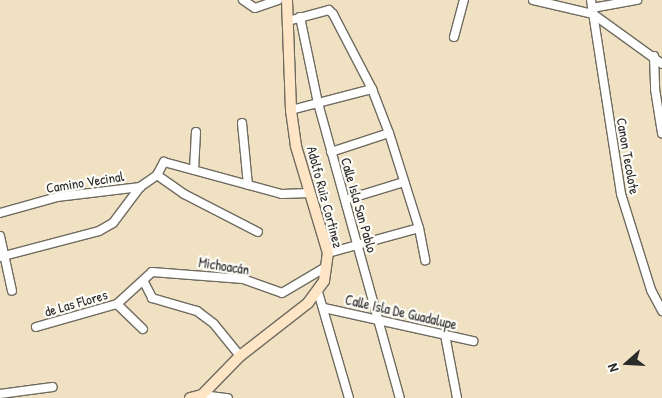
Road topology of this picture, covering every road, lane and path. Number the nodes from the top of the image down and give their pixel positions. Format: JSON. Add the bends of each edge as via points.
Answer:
{"nodes":[{"id":1,"x":243,"y":0,"type":"edge"},
{"id":2,"x":278,"y":0,"type":"edge"},
{"id":3,"x":287,"y":0,"type":"edge"},
{"id":4,"x":464,"y":0,"type":"edge"},
{"id":5,"x":533,"y":0,"type":"edge"},
{"id":6,"x":637,"y":0,"type":"edge"},
{"id":7,"x":592,"y":7,"type":"edge"},
{"id":8,"x":300,"y":17,"type":"junction"},
{"id":9,"x":288,"y":21,"type":"junction"},
{"id":10,"x":454,"y":37,"type":"dead end"},
{"id":11,"x":658,"y":54,"type":"edge"},
{"id":12,"x":662,"y":64,"type":"edge"},
{"id":13,"x":372,"y":88,"type":"junction"},
{"id":14,"x":318,"y":103,"type":"junction"},
{"id":15,"x":291,"y":110,"type":"junction"},
{"id":16,"x":242,"y":123,"type":"dead end"},
{"id":17,"x":196,"y":132,"type":"dead end"},
{"id":18,"x":389,"y":133,"type":"junction"},
{"id":19,"x":662,"y":133,"type":"edge"},
{"id":20,"x":331,"y":152,"type":"junction"},
{"id":21,"x":194,"y":170,"type":"junction"},
{"id":22,"x":157,"y":175,"type":"junction"},
{"id":23,"x":404,"y":182,"type":"junction"},
{"id":24,"x":248,"y":185,"type":"junction"},
{"id":25,"x":140,"y":187,"type":"junction"},
{"id":26,"x":310,"y":194,"type":"junction"},
{"id":27,"x":345,"y":200,"type":"junction"},
{"id":28,"x":0,"y":213,"type":"edge"},
{"id":29,"x":419,"y":228,"type":"junction"},
{"id":30,"x":258,"y":232,"type":"dead end"},
{"id":31,"x":0,"y":236,"type":"edge"},
{"id":32,"x":358,"y":246,"type":"junction"},
{"id":33,"x":328,"y":253,"type":"junction"},
{"id":34,"x":1,"y":256,"type":"edge"},
{"id":35,"x":425,"y":260,"type":"dead end"},
{"id":36,"x":326,"y":267,"type":"junction"},
{"id":37,"x":144,"y":282,"type":"junction"},
{"id":38,"x":12,"y":291,"type":"dead end"},
{"id":39,"x":318,"y":292,"type":"junction"},
{"id":40,"x":117,"y":304,"type":"junction"},
{"id":41,"x":324,"y":308,"type":"junction"},
{"id":42,"x":662,"y":311,"type":"edge"},
{"id":43,"x":377,"y":318,"type":"junction"},
{"id":44,"x":36,"y":327,"type":"dead end"},
{"id":45,"x":143,"y":329,"type":"dead end"},
{"id":46,"x":444,"y":335,"type":"junction"},
{"id":47,"x":473,"y":341,"type":"dead end"},
{"id":48,"x":240,"y":356,"type":"junction"},
{"id":49,"x":52,"y":387,"type":"dead end"},
{"id":50,"x":0,"y":394,"type":"edge"},
{"id":51,"x":202,"y":397,"type":"edge"},
{"id":52,"x":190,"y":398,"type":"edge"},
{"id":53,"x":228,"y":398,"type":"edge"},
{"id":54,"x":350,"y":398,"type":"edge"},
{"id":55,"x":400,"y":398,"type":"edge"},
{"id":56,"x":457,"y":398,"type":"edge"}],
"edges":[{"from":1,"to":2,"type":"street","via":[[255,8]]},
{"from":3,"to":9,"type":"main road","name":"Adolfo Ruiz Cortinez"},
{"from":4,"to":10,"type":"street"},
{"from":5,"to":7,"type":"street"},
{"from":6,"to":7,"type":"street"},
{"from":7,"to":11,"type":"street"},
{"from":7,"to":42,"type":"street","name":"Canon Tecolote","via":[[621,194],[651,290]]},
{"from":8,"to":9,"type":"street"},
{"from":8,"to":13,"type":"street","via":[[329,10]]},
{"from":8,"to":14,"type":"street","name":"Calle Isla San Pablo"},
{"from":9,"to":15,"type":"main road","name":"Adolfo Ruiz Cortinez"},
{"from":11,"to":12,"type":"street"},
{"from":11,"to":19,"type":"street","via":[[655,89]]},
{"from":13,"to":14,"type":"street"},
{"from":13,"to":18,"type":"street"},
{"from":14,"to":15,"type":"street"},
{"from":14,"to":20,"type":"street","name":"Calle Isla San Pablo"},
{"from":15,"to":26,"type":"main road","name":"Adolfo Ruiz Cortinez","via":[[296,146]]},
{"from":16,"to":24,"type":"street"},
{"from":17,"to":21,"type":"street"},
{"from":18,"to":20,"type":"street"},
{"from":18,"to":23,"type":"street"},
{"from":20,"to":27,"type":"street","name":"Calle Isla San Pablo"},
{"from":21,"to":22,"type":"street","name":"Camino Vecinal","via":[[164,162]]},
{"from":21,"to":24,"type":"street"},
{"from":22,"to":25,"type":"street","name":"Camino Vecinal"},
{"from":22,"to":30,"type":"street","via":[[184,194]]},
{"from":23,"to":27,"type":"street"},
{"from":23,"to":29,"type":"street"},
{"from":24,"to":26,"type":"street","via":[[282,194]]},
{"from":25,"to":28,"type":"street","name":"Camino Vecinal","via":[[57,197]]},
{"from":25,"to":34,"type":"street","via":[[113,223],[99,231]]},
{"from":26,"to":33,"type":"main road","name":"Adolfo Ruiz Cortinez"},
{"from":27,"to":32,"type":"street","name":"Calle Isla San Pablo"},
{"from":29,"to":32,"type":"street"},
{"from":29,"to":35,"type":"street"},
{"from":31,"to":34,"type":"street"},
{"from":32,"to":33,"type":"street"},
{"from":32,"to":43,"type":"street","name":"Calle Isla San Pablo"},
{"from":33,"to":36,"type":"main road","name":"Adolfo Ruiz Cortinez"},
{"from":34,"to":38,"type":"street"},
{"from":36,"to":37,"type":"street","name":"Michoacán","via":[[282,292],[243,279],[184,272],[152,272]]},
{"from":36,"to":39,"type":"main road","name":"Adolfo Ruiz Cortinez"},
{"from":37,"to":40,"type":"street","name":"de Las Flores"},
{"from":37,"to":48,"type":"street","via":[[152,298],[197,311],[214,324]]},
{"from":39,"to":41,"type":"street"},
{"from":39,"to":48,"type":"main road"},
{"from":40,"to":44,"type":"street","name":"de Las Flores"},
{"from":40,"to":45,"type":"street"},
{"from":41,"to":43,"type":"street","name":"Calle Isla De Guadalupe"},
{"from":41,"to":54,"type":"street"},
{"from":43,"to":46,"type":"street","name":"Calle Isla De Guadalupe"},
{"from":43,"to":55,"type":"street","name":"Calle Isla San Pablo"},
{"from":46,"to":47,"type":"street","name":"Calle Isla De Guadalupe"},
{"from":46,"to":56,"type":"street"},
{"from":48,"to":51,"type":"main road"},
{"from":49,"to":50,"type":"street"},
{"from":51,"to":52,"type":"main road"},
{"from":51,"to":53,"type":"street"}]}
